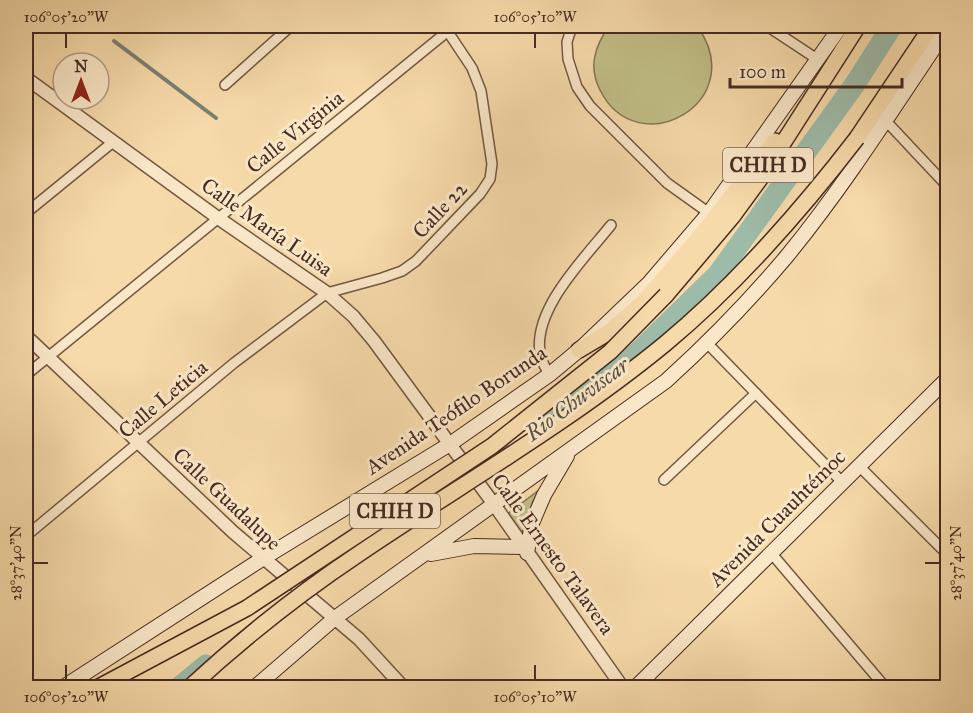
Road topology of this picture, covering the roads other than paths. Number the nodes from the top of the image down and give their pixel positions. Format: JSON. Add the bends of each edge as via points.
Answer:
{"nodes":[{"id":1,"x":291,"y":26,"type":"edge"},
{"id":2,"x":572,"y":26,"type":"edge"},
{"id":3,"x":768,"y":26,"type":"edge"},
{"id":4,"x":841,"y":26,"type":"edge"},
{"id":5,"x":858,"y":26,"type":"edge"},
{"id":6,"x":932,"y":26,"type":"edge"},
{"id":7,"x":948,"y":27,"type":"edge"},
{"id":8,"x":446,"y":28,"type":"edge"},
{"id":9,"x":818,"y":59,"type":"junction"},
{"id":10,"x":26,"y":78,"type":"edge"},
{"id":11,"x":225,"y":85,"type":"dead end"},
{"id":12,"x":886,"y":121,"type":"junction"},
{"id":13,"x":793,"y":125,"type":"junction"},
{"id":14,"x":113,"y":142,"type":"junction"},
{"id":15,"x":948,"y":187,"type":"edge"},
{"id":16,"x":26,"y":213,"type":"edge"},
{"id":17,"x":709,"y":213,"type":"junction"},
{"id":18,"x":218,"y":218,"type":"junction"},
{"id":19,"x":611,"y":225,"type":"dead end"},
{"id":20,"x":327,"y":293,"type":"junction"},
{"id":21,"x":26,"y":336,"type":"edge"},
{"id":22,"x":707,"y":343,"type":"junction"},
{"id":23,"x":579,"y":350,"type":"junction"},
{"id":24,"x":48,"y":357,"type":"junction"},
{"id":25,"x":26,"y":375,"type":"edge"},
{"id":26,"x":549,"y":375,"type":"junction"},
{"id":27,"x":948,"y":378,"type":"edge"},
{"id":28,"x":937,"y":388,"type":"junction"},
{"id":29,"x":756,"y":393,"type":"junction"},
{"id":30,"x":948,"y":399,"type":"edge"},
{"id":31,"x":138,"y":443,"type":"junction"},
{"id":32,"x":450,"y":445,"type":"junction"},
{"id":33,"x":570,"y":452,"type":"junction"},
{"id":34,"x":858,"y":466,"type":"junction"},
{"id":35,"x":664,"y":480,"type":"dead end"},
{"id":36,"x":842,"y":482,"type":"junction"},
{"id":37,"x":493,"y":503,"type":"junction"},
{"id":38,"x":26,"y":536,"type":"edge"},
{"id":39,"x":525,"y":550,"type":"junction"},
{"id":40,"x":772,"y":554,"type":"junction"},
{"id":41,"x":423,"y":555,"type":"junction"},
{"id":42,"x":948,"y":555,"type":"edge"},
{"id":43,"x":262,"y":559,"type":"junction"},
{"id":44,"x":335,"y":618,"type":"junction"},
{"id":45,"x":62,"y":687,"type":"edge"},
{"id":46,"x":97,"y":687,"type":"edge"},
{"id":47,"x":189,"y":687,"type":"edge"},
{"id":48,"x":254,"y":687,"type":"edge"},
{"id":49,"x":404,"y":687,"type":"edge"},
{"id":50,"x":623,"y":687,"type":"edge"},
{"id":51,"x":635,"y":687,"type":"edge"},
{"id":52,"x":886,"y":687,"type":"edge"}],
"edges":[{"from":1,"to":11,"type":"street"},
{"from":2,"to":17,"type":"street","via":[[567,42],[568,59],[577,87],[590,106],[668,183]]},
{"from":3,"to":9,"type":"street"},
{"from":4,"to":9,"type":"main road","name":"Avenida Teófilo Borunda"},
{"from":5,"to":13,"type":"main road","name":"Avenida Teófilo Borunda","number":"CHIH D"},
{"from":6,"to":47,"type":"main road","number":"CHIH D","bridge":true,"via":[[857,138],[811,198],[723,292],[666,343],[553,426],[359,553]]},
{"from":7,"to":12,"type":"main road"},
{"from":8,"to":18,"type":"street","name":"Calle Virginia"},
{"from":8,"to":20,"type":"street","name":"Calle 22","via":[[472,68],[481,91],[492,164],[490,179],[416,261],[402,271]]},
{"from":9,"to":17,"type":"main road","name":"Avenida Teófilo Borunda"},
{"from":10,"to":14,"type":"street","name":"Calle María Luisa"},
{"from":12,"to":15,"type":"street"},
{"from":12,"to":22,"type":"main road","via":[[787,256]]},
{"from":13,"to":23,"type":"main road","via":[[774,141],[670,272],[616,327]]},
{"from":13,"to":46,"type":"main road","name":"Avenida Teófilo Borunda","number":"CHIH D","bridge":true,"via":[[732,217],[634,329],[586,371],[492,446],[294,578],[247,608]]},
{"from":14,"to":16,"type":"street"},
{"from":14,"to":18,"type":"street","name":"Calle María Luisa"},
{"from":17,"to":23,"type":"main road","name":"Avenida Teófilo Borunda","via":[[648,283]]},
{"from":18,"to":20,"type":"street","name":"Calle María Luisa"},
{"from":18,"to":24,"type":"street","name":"Calle Virginia"},
{"from":19,"to":26,"type":"street","via":[[558,292],[548,313],[541,334],[541,357]]},
{"from":20,"to":31,"type":"street","name":"Calle Leticia"},
{"from":20,"to":32,"type":"street","name":"Calle María Luisa","via":[[374,341]]},
{"from":21,"to":24,"type":"street","name":"Calle Guadalupe"},
{"from":22,"to":29,"type":"street"},
{"from":22,"to":33,"type":"main road","via":[[666,381]]},
{"from":23,"to":26,"type":"main road","name":"Avenida Teófilo Borunda"},
{"from":24,"to":25,"type":"street","name":"Calle Virginia"},
{"from":24,"to":31,"type":"street","name":"Calle Guadalupe"},
{"from":26,"to":32,"type":"main road","name":"Avenida Teófilo Borunda"},
{"from":27,"to":28,"type":"main road","name":"Avenida Cuauhtémoc"},
{"from":28,"to":30,"type":"street"},
{"from":28,"to":34,"type":"main road","name":"Avenida Cuauhtémoc"},
{"from":29,"to":35,"type":"street"},
{"from":29,"to":36,"type":"street"},
{"from":31,"to":38,"type":"street","name":"Calle Leticia"},
{"from":31,"to":43,"type":"street","name":"Calle Guadalupe"},
{"from":32,"to":37,"type":"street","name":"Calle Ernesto Talavera","bridge":true},
{"from":32,"to":43,"type":"main road","name":"Avenida Teófilo Borunda"},
{"from":33,"to":37,"type":"main road"},
{"from":33,"to":39,"type":"main road","via":[[544,495]]},
{"from":34,"to":36,"type":"main road","name":"Avenida Cuauhtémoc"},
{"from":34,"to":42,"type":"street"},
{"from":36,"to":40,"type":"main road","name":"Avenida Cuauhtémoc"},
{"from":37,"to":39,"type":"street","name":"Calle Ernesto Talavera"},
{"from":37,"to":41,"type":"main road"},
{"from":39,"to":41,"type":"main road","via":[[474,546]]},
{"from":39,"to":50,"type":"street","name":"Calle Ernesto Talavera"},
{"from":40,"to":51,"type":"main road","name":"Avenida Cuauhtémoc"},
{"from":40,"to":52,"type":"street"},
{"from":41,"to":44,"type":"main road"},
{"from":43,"to":44,"type":"street","name":"Calle Guadalupe","bridge":true},
{"from":43,"to":45,"type":"main road","name":"Avenida Teófilo Borunda"},
{"from":44,"to":48,"type":"main road"},
{"from":44,"to":49,"type":"street","name":"Calle Guadalupe"}]}
